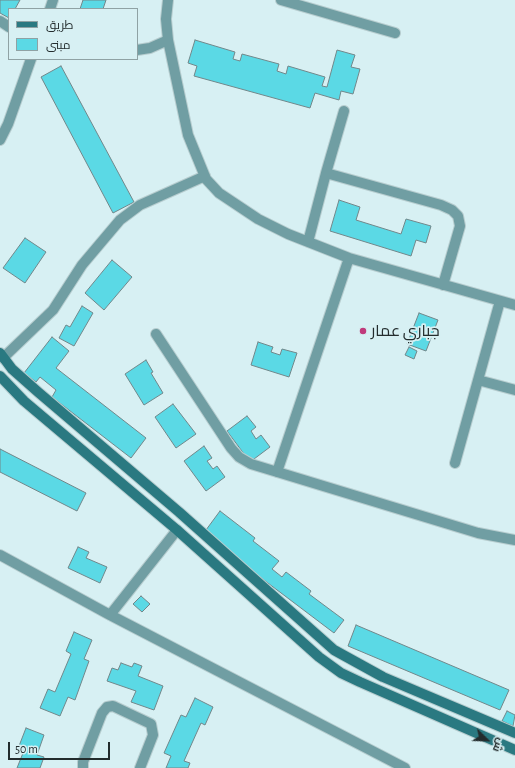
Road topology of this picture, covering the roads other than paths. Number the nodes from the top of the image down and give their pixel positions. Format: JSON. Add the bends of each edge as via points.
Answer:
{"nodes":[{"id":1,"x":168,"y":0,"type":"edge"},
{"id":2,"x":281,"y":0,"type":"edge"},
{"id":3,"x":395,"y":33,"type":"dead end"},
{"id":4,"x":168,"y":40,"type":"junction"},
{"id":5,"x":138,"y":50,"type":"edge"},
{"id":6,"x":32,"y":60,"type":"edge"},
{"id":7,"x":344,"y":110,"type":"dead end"},
{"id":8,"x":1,"y":139,"type":"edge"},
{"id":9,"x":326,"y":173,"type":"junction"},
{"id":10,"x":205,"y":176,"type":"junction"},
{"id":11,"x":308,"y":242,"type":"junction"},
{"id":12,"x":349,"y":258,"type":"junction"},
{"id":13,"x":443,"y":285,"type":"junction"},
{"id":14,"x":500,"y":301,"type":"junction"},
{"id":15,"x":515,"y":305,"type":"edge"},
{"id":16,"x":156,"y":334,"type":"dead end"},
{"id":17,"x":2,"y":355,"type":"edge"},
{"id":18,"x":0,"y":376,"type":"edge"},
{"id":19,"x":478,"y":380,"type":"junction"},
{"id":20,"x":515,"y":390,"type":"edge"},
{"id":21,"x":455,"y":463,"type":"dead end"},
{"id":22,"x":277,"y":472,"type":"junction"},
{"id":23,"x":177,"y":530,"type":"junction"},
{"id":24,"x":515,"y":540,"type":"edge"},
{"id":25,"x":0,"y":556,"type":"edge"},
{"id":26,"x":110,"y":615,"type":"junction"},
{"id":27,"x":515,"y":733,"type":"edge"},
{"id":28,"x":515,"y":750,"type":"edge"},
{"id":29,"x":83,"y":768,"type":"edge"},
{"id":30,"x":140,"y":768,"type":"edge"},
{"id":31,"x":405,"y":768,"type":"edge"}],
"edges":[{"from":1,"to":4,"type":"street"},
{"from":2,"to":3,"type":"street"},
{"from":4,"to":5,"type":"street"},
{"from":4,"to":10,"type":"street","via":[[188,135]]},
{"from":6,"to":8,"type":"street"},
{"from":7,"to":9,"type":"street"},
{"from":9,"to":11,"type":"street"},
{"from":9,"to":13,"type":"street","via":[[452,210],[458,216],[460,226]]},
{"from":10,"to":11,"type":"street","via":[[219,193],[232,203]]},
{"from":10,"to":17,"type":"street","via":[[140,205],[120,220],[82,265],[53,310]]},
{"from":11,"to":12,"type":"street"},
{"from":12,"to":13,"type":"street"},
{"from":12,"to":22,"type":"street"},
{"from":13,"to":14,"type":"street"},
{"from":14,"to":15,"type":"street"},
{"from":14,"to":19,"type":"street"},
{"from":16,"to":22,"type":"street","via":[[239,458]]},
{"from":17,"to":27,"type":"street","via":[[12,370],[179,512],[334,650],[384,677]]},
{"from":18,"to":23,"type":"street","via":[[24,401]]},
{"from":19,"to":20,"type":"street"},
{"from":19,"to":21,"type":"street"},
{"from":22,"to":24,"type":"street","via":[[478,533]]},
{"from":23,"to":26,"type":"street"},
{"from":23,"to":28,"type":"street","via":[[319,657],[341,672]]},
{"from":25,"to":26,"type":"street"},
{"from":26,"to":31,"type":"street"},
{"from":29,"to":30,"type":"street","via":[[102,714],[107,707],[113,706],[151,724],[153,735]]}]}
